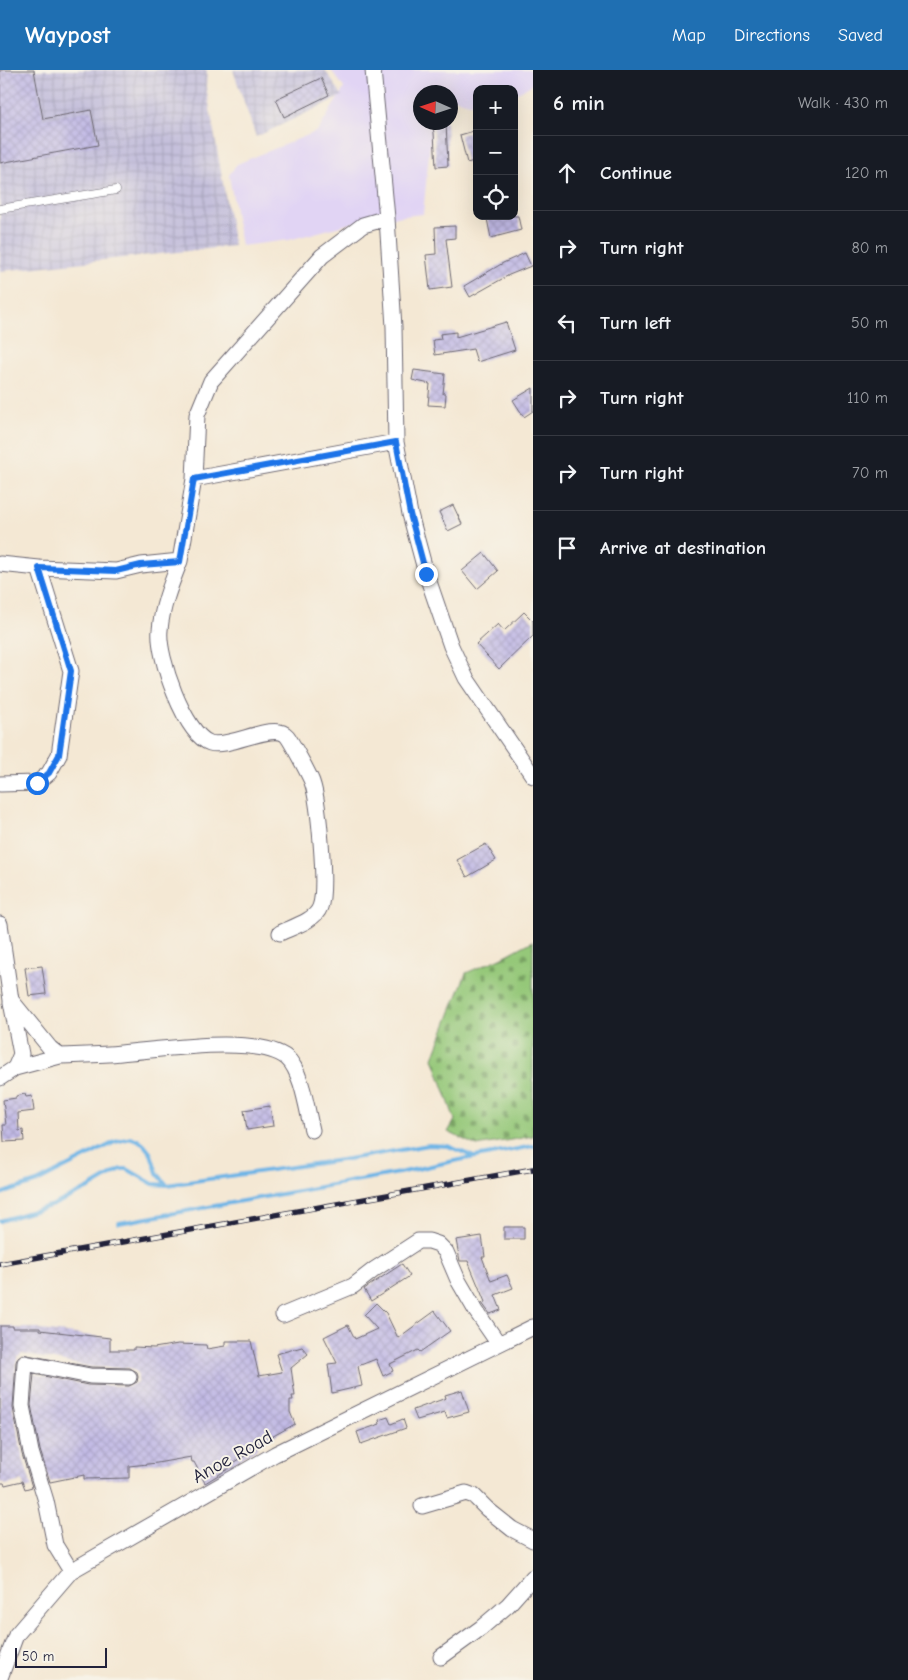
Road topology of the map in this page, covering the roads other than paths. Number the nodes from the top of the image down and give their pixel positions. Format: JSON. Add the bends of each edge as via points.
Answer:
{"nodes":[{"id":1,"x":373,"y":70,"type":"edge"},
{"id":2,"x":116,"y":190,"type":"dead end"},
{"id":3,"x":0,"y":209,"type":"edge"},
{"id":4,"x":387,"y":218,"type":"junction"},
{"id":5,"x":396,"y":442,"type":"junction"},
{"id":6,"x":194,"y":479,"type":"junction"},
{"id":7,"x":180,"y":562,"type":"junction"},
{"id":8,"x":0,"y":564,"type":"edge"},
{"id":9,"x":39,"y":568,"type":"junction"},
{"id":10,"x":533,"y":776,"type":"edge"},
{"id":11,"x":0,"y":784,"type":"edge"},
{"id":12,"x":0,"y":924,"type":"edge"},
{"id":13,"x":280,"y":933,"type":"dead end"},
{"id":14,"x":11,"y":1000,"type":"junction"},
{"id":15,"x":60,"y":1056,"type":"junction"},
{"id":16,"x":15,"y":1068,"type":"junction"},
{"id":17,"x":0,"y":1078,"type":"edge"},
{"id":18,"x":312,"y":1130,"type":"dead end"},
{"id":19,"x":283,"y":1315,"type":"dead end"},
{"id":20,"x":533,"y":1327,"type":"edge"},
{"id":21,"x":498,"y":1342,"type":"junction"},
{"id":22,"x":129,"y":1378,"type":"dead end"},
{"id":23,"x":422,"y":1506,"type":"dead end"},
{"id":24,"x":533,"y":1540,"type":"edge"},
{"id":25,"x":71,"y":1571,"type":"junction"},
{"id":26,"x":533,"y":1577,"type":"edge"},
{"id":27,"x":441,"y":1656,"type":"dead end"},
{"id":28,"x":3,"y":1662,"type":"edge"},
{"id":29,"x":0,"y":1678,"type":"edge"}],
"edges":[{"from":1,"to":4,"type":"street"},
{"from":2,"to":3,"type":"lane"},
{"from":4,"to":5,"type":"street","via":[[394,327]]},
{"from":4,"to":6,"type":"street","via":[[363,226],[322,256],[211,381],[198,415]]},
{"from":5,"to":6,"type":"street"},
{"from":5,"to":10,"type":"street","via":[[426,574],[451,646],[466,678]]},
{"from":6,"to":7,"type":"street"},
{"from":7,"to":9,"type":"street","via":[[116,571]]},
{"from":7,"to":13,"type":"street","via":[[168,592],[160,631],[161,655],[187,721],[202,740],[213,744],[277,731],[286,735],[312,782],[320,828],[320,908],[310,918]]},
{"from":8,"to":9,"type":"street"},
{"from":9,"to":11,"type":"street","via":[[71,671],[59,755],[49,773],[37,783]]},
{"from":12,"to":14,"type":"street"},
{"from":14,"to":15,"type":"street"},
{"from":14,"to":16,"type":"street","via":[[21,1054]]},
{"from":15,"to":16,"type":"street"},
{"from":15,"to":18,"type":"street","via":[[203,1045],[244,1045],[277,1052],[288,1059],[297,1071]]},
{"from":16,"to":17,"type":"street"},
{"from":19,"to":21,"type":"street","via":[[353,1286],[418,1241],[429,1241],[446,1252],[458,1280]]},
{"from":20,"to":21,"type":"street","name":"Anoe Road"},
{"from":21,"to":25,"type":"street","name":"Anoe Road","via":[[275,1454]]},
{"from":22,"to":25,"type":"street","via":[[90,1376],[25,1363],[22,1406],[31,1452],[55,1545]]},
{"from":23,"to":24,"type":"street","via":[[466,1493],[474,1496],[512,1529]]},
{"from":25,"to":28,"type":"street","name":"Anoe Road","via":[[16,1636]]},
{"from":26,"to":27,"type":"street","via":[[501,1611]]},
{"from":28,"to":29,"type":"street","name":"Anoe Road"}]}
